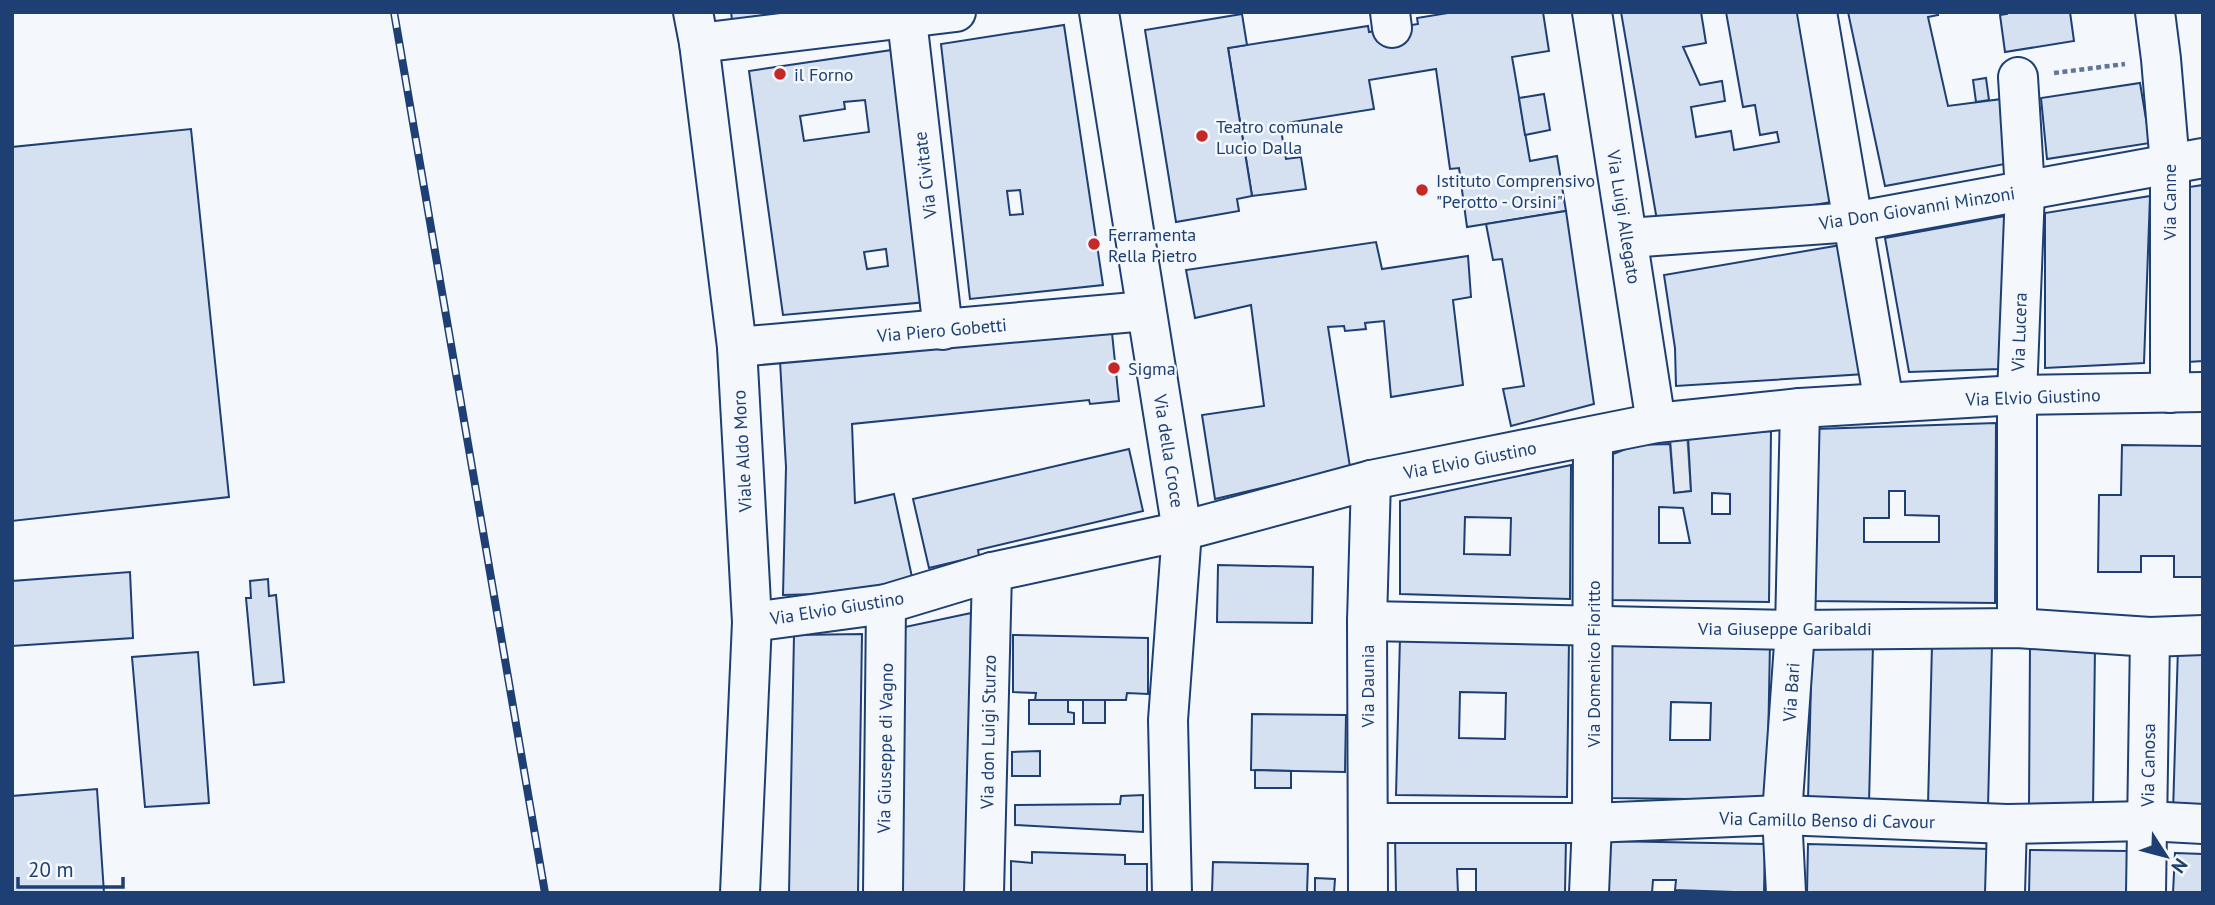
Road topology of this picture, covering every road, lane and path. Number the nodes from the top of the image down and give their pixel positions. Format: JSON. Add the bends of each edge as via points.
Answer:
{"nodes":[{"id":1,"x":956,"y":12,"type":"edge"},
{"id":2,"x":1098,"y":12,"type":"edge"},
{"id":3,"x":1591,"y":12,"type":"edge"},
{"id":4,"x":1817,"y":12,"type":"edge"},
{"id":5,"x":2155,"y":12,"type":"edge"},
{"id":6,"x":907,"y":20,"type":"junction"},
{"id":7,"x":696,"y":28,"type":"edge"},
{"id":8,"x":2161,"y":59,"type":"junction"},
{"id":9,"x":2018,"y":77,"type":"joint"},
{"id":10,"x":2186,"y":162,"type":"edge"},
{"id":11,"x":2025,"y":191,"type":"junction"},
{"id":12,"x":1853,"y":222,"type":"junction"},
{"id":13,"x":1628,"y":238,"type":"junction"},
{"id":14,"x":1146,"y":311,"type":"junction"},
{"id":15,"x":943,"y":330,"type":"junction"},
{"id":16,"x":737,"y":348,"type":"junction"},
{"id":17,"x":2186,"y":393,"type":"edge"},
{"id":18,"x":2017,"y":395,"type":"junction"},
{"id":19,"x":1884,"y":404,"type":"junction"},
{"id":20,"x":1800,"y":408,"type":"junction"},
{"id":21,"x":1656,"y":423,"type":"junction"},
{"id":22,"x":1593,"y":436,"type":"junction"},
{"id":23,"x":1371,"y":480,"type":"junction"},
{"id":24,"x":1182,"y":531,"type":"junction"},
{"id":25,"x":992,"y":572,"type":"junction"},
{"id":26,"x":886,"y":604,"type":"junction"},
{"id":27,"x":1367,"y":621,"type":"junction"},
{"id":28,"x":752,"y":622,"type":"junction"},
{"id":29,"x":1593,"y":625,"type":"junction"},
{"id":30,"x":2017,"y":628,"type":"junction"},
{"id":31,"x":1795,"y":630,"type":"junction"},
{"id":32,"x":2203,"y":635,"type":"edge"},
{"id":33,"x":2150,"y":636,"type":"junction"},
{"id":34,"x":1782,"y":815,"type":"junction"},
{"id":35,"x":2147,"y":821,"type":"junction"},
{"id":36,"x":1368,"y":822,"type":"junction"},
{"id":37,"x":1592,"y":823,"type":"junction"},
{"id":38,"x":2007,"y":824,"type":"junction"},
{"id":39,"x":2203,"y":824,"type":"edge"},
{"id":40,"x":740,"y":893,"type":"edge"},
{"id":41,"x":883,"y":893,"type":"edge"},
{"id":42,"x":984,"y":893,"type":"edge"},
{"id":43,"x":1172,"y":893,"type":"edge"},
{"id":44,"x":1368,"y":893,"type":"edge"},
{"id":45,"x":1590,"y":893,"type":"edge"},
{"id":46,"x":1786,"y":893,"type":"edge"},
{"id":47,"x":2005,"y":893,"type":"edge"},
{"id":48,"x":2146,"y":893,"type":"edge"}],
"edges":[{"from":1,"to":6,"type":"street"},
{"from":2,"to":14,"type":"street","name":"Via della Croce"},
{"from":3,"to":13,"type":"street","name":"Via Luigi Allegato"},
{"from":4,"to":12,"type":"street"},
{"from":5,"to":8,"type":"street","name":"Via Canne"},
{"from":6,"to":7,"type":"street"},
{"from":6,"to":15,"type":"street","name":"Via Civitate"},
{"from":7,"to":16,"type":"street","name":"Viale Aldo Moro"},
{"from":8,"to":9,"type":"path"},
{"from":8,"to":10,"type":"street","name":"Via Canne"},
{"from":9,"to":11,"type":"street","name":"Via Lucera"},
{"from":10,"to":11,"type":"street","name":"Via Don Giovanni Minzoni"},
{"from":10,"to":17,"type":"street","name":"Via Canne"},
{"from":11,"to":12,"type":"street","name":"Via Don Giovanni Minzoni"},
{"from":11,"to":18,"type":"street","name":"Via Lucera"},
{"from":12,"to":13,"type":"street","name":"Via Don Giovanni Minzoni"},
{"from":12,"to":19,"type":"street"},
{"from":13,"to":21,"type":"street","name":"Via Luigi Allegato"},
{"from":14,"to":15,"type":"street","name":"Via Piero Gobetti"},
{"from":14,"to":24,"type":"street","name":"Via della Croce"},
{"from":15,"to":16,"type":"street","name":"Via Piero Gobetti"},
{"from":16,"to":28,"type":"street","name":"Viale Aldo Moro"},
{"from":17,"to":18,"type":"street","name":"Via Elvio Giustino"},
{"from":18,"to":19,"type":"street","name":"Via Elvio Giustino"},
{"from":18,"to":30,"type":"street","name":"Via Lucera"},
{"from":19,"to":20,"type":"street","name":"Via Elvio Giustino"},
{"from":20,"to":21,"type":"street","name":"Via Elvio Giustino"},
{"from":20,"to":31,"type":"street","name":"Via Bari"},
{"from":21,"to":22,"type":"street","name":"Via Elvio Giustino"},
{"from":22,"to":23,"type":"street","name":"Via Elvio Giustino"},
{"from":22,"to":29,"type":"street","name":"Via Domenico Fioritto"},
{"from":23,"to":24,"type":"street","name":"Via Elvio Giustino"},
{"from":23,"to":27,"type":"street","name":"Via Daunia"},
{"from":24,"to":25,"type":"street","name":"Via Elvio Giustino"},
{"from":24,"to":43,"type":"street","name":"Via della Croce","via":[[1168,720]]},
{"from":25,"to":26,"type":"street","name":"Via Elvio Giustino"},
{"from":25,"to":42,"type":"street","name":"Via don Luigi Sturzo"},
{"from":26,"to":28,"type":"street","name":"Via Elvio Giustino"},
{"from":26,"to":41,"type":"street","name":"Via Giuseppe di Vagno"},
{"from":27,"to":29,"type":"street","name":"Via Giuseppe Garibaldi"},
{"from":27,"to":36,"type":"street","name":"Via Daunia"},
{"from":28,"to":40,"type":"street","name":"Viale Aldo Moro"},
{"from":29,"to":31,"type":"street","name":"Via Giuseppe Garibaldi"},
{"from":29,"to":37,"type":"street","name":"Via Domenico Fioritto"},
{"from":30,"to":31,"type":"street","name":"Via Giuseppe Garibaldi"},
{"from":30,"to":33,"type":"street","name":"Via Giuseppe Garibaldi"},
{"from":31,"to":34,"type":"street","name":"Via Bari"},
{"from":32,"to":33,"type":"street","name":"Via Giuseppe Garibaldi"},
{"from":33,"to":35,"type":"street","name":"Via Canosa"},
{"from":34,"to":37,"type":"street","name":"Via Camillo Benso di Cavour"},
{"from":34,"to":38,"type":"street","name":"Via Camillo Benso di Cavour"},
{"from":34,"to":46,"type":"street","name":"Via Bari"},
{"from":35,"to":38,"type":"street","name":"Via Camillo Benso di Cavour"},
{"from":35,"to":39,"type":"street","name":"Via Camillo Benso di Cavour"},
{"from":35,"to":48,"type":"street","name":"Via Canosa"},
{"from":36,"to":37,"type":"street","name":"Via Camillo Benso di Cavour"},
{"from":36,"to":44,"type":"street","name":"Via Daunia"},
{"from":37,"to":45,"type":"street","name":"Via Domenico Fioritto"},
{"from":38,"to":47,"type":"street"}]}
